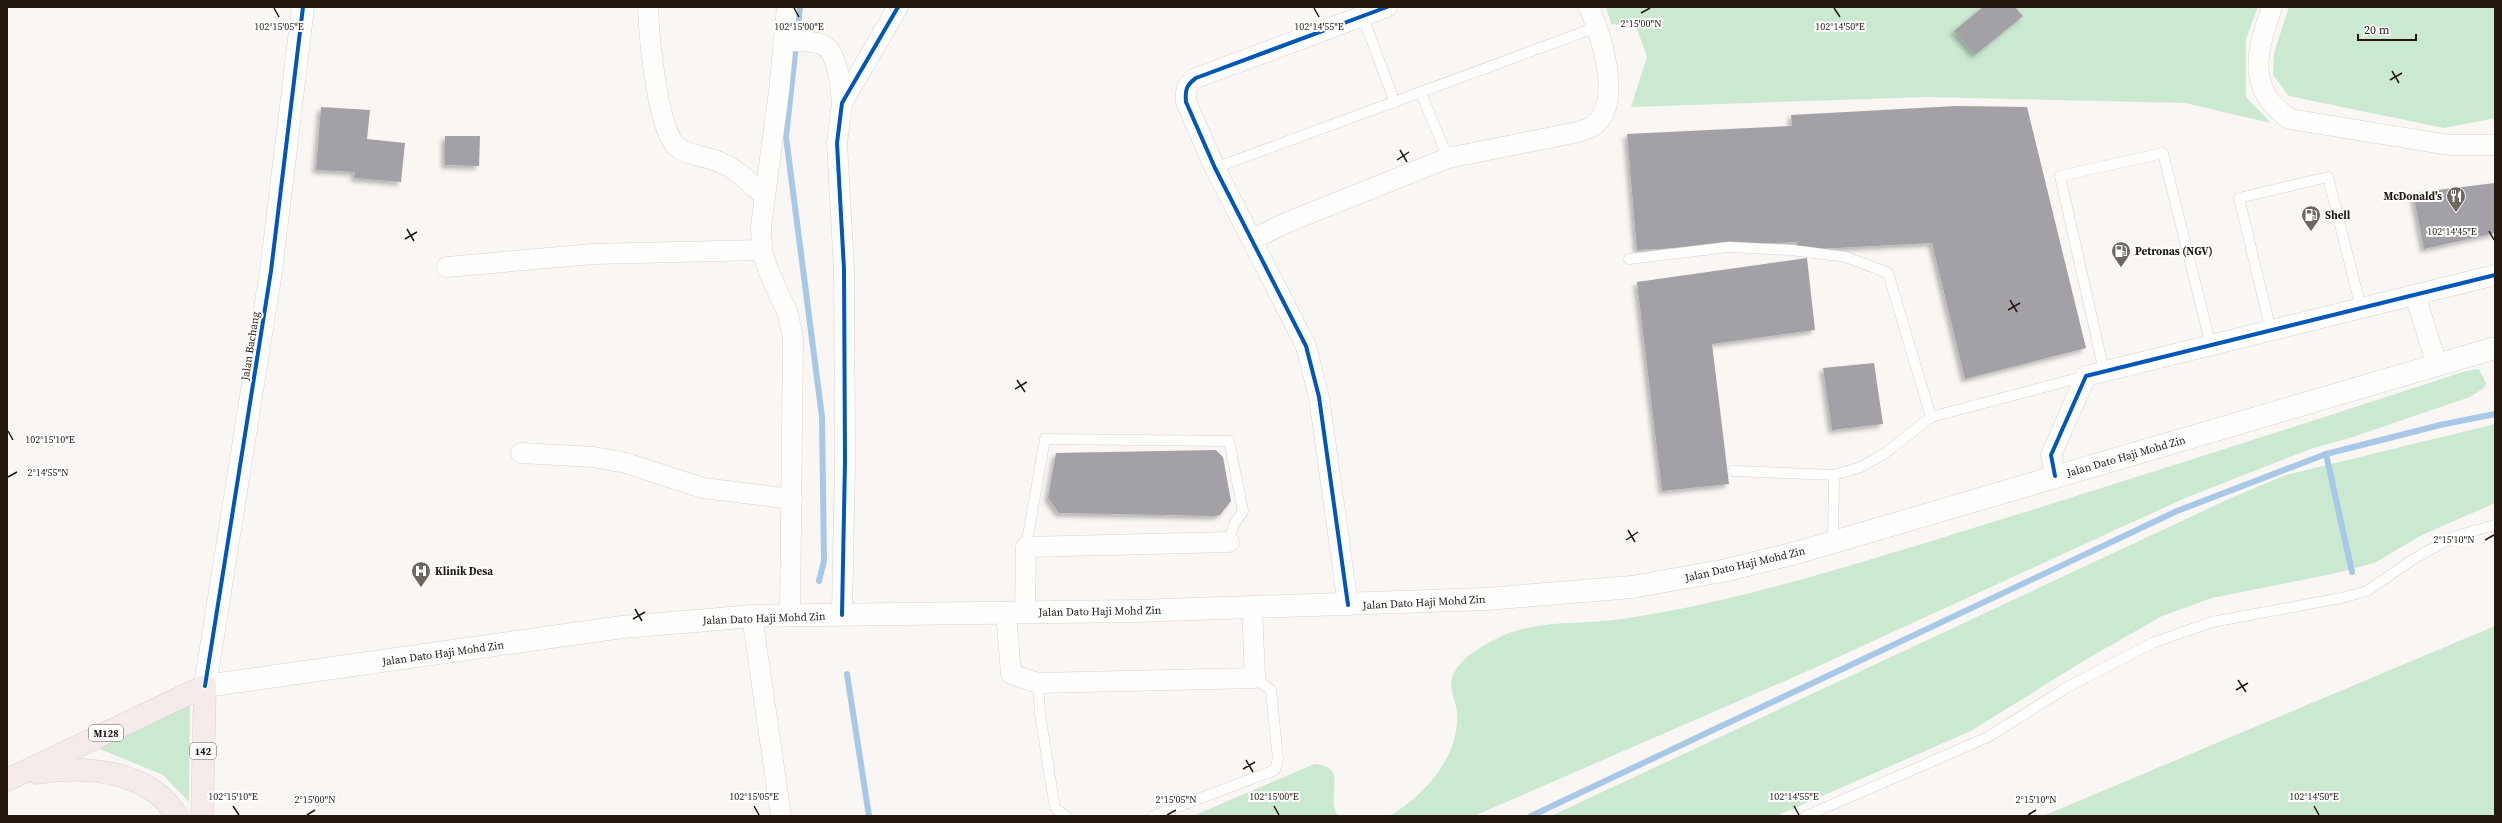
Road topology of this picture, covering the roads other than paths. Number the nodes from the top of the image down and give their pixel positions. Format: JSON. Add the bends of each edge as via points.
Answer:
{"nodes":[{"id":1,"x":303,"y":7,"type":"edge"},
{"id":2,"x":648,"y":7,"type":"edge"},
{"id":3,"x":787,"y":7,"type":"edge"},
{"id":4,"x":898,"y":7,"type":"edge"},
{"id":5,"x":1387,"y":7,"type":"edge"},
{"id":6,"x":1589,"y":7,"type":"edge"},
{"id":7,"x":2272,"y":7,"type":"edge"},
{"id":8,"x":1354,"y":15,"type":"edge"},
{"id":9,"x":1597,"y":27,"type":"junction"},
{"id":10,"x":786,"y":41,"type":"junction"},
{"id":11,"x":1421,"y":93,"type":"junction"},
{"id":12,"x":842,"y":103,"type":"junction"},
{"id":13,"x":1395,"y":103,"type":"junction"},
{"id":14,"x":2495,"y":145,"type":"edge"},
{"id":15,"x":1448,"y":158,"type":"junction"},
{"id":16,"x":1215,"y":168,"type":"junction"},
{"id":17,"x":764,"y":196,"type":"junction"},
{"id":18,"x":1253,"y":240,"type":"junction"},
{"id":19,"x":762,"y":250,"type":"junction"},
{"id":20,"x":1629,"y":259,"type":"dead end"},
{"id":21,"x":447,"y":268,"type":"dead end"},
{"id":22,"x":2495,"y":275,"type":"edge"},
{"id":23,"x":2416,"y":295,"type":"junction"},
{"id":24,"x":2361,"y":308,"type":"junction"},
{"id":25,"x":2272,"y":331,"type":"junction"},
{"id":26,"x":2211,"y":346,"type":"junction"},
{"id":27,"x":2495,"y":348,"type":"edge"},
{"id":28,"x":2437,"y":365,"type":"junction"},
{"id":29,"x":2095,"y":373,"type":"junction"},
{"id":30,"x":1931,"y":417,"type":"junction"},
{"id":31,"x":521,"y":453,"type":"dead end"},
{"id":32,"x":1733,"y":471,"type":"dead end"},
{"id":33,"x":1834,"y":475,"type":"junction"},
{"id":34,"x":2055,"y":476,"type":"junction"},
{"id":35,"x":792,"y":499,"type":"junction"},
{"id":36,"x":2495,"y":525,"type":"edge"},
{"id":37,"x":1229,"y":542,"type":"joint"},
{"id":38,"x":1833,"y":542,"type":"junction"},
{"id":39,"x":1026,"y":547,"type":"junction"},
{"id":40,"x":1348,"y":605,"type":"junction"},
{"id":41,"x":1252,"y":608,"type":"junction"},
{"id":42,"x":1015,"y":613,"type":"junction"},
{"id":43,"x":842,"y":615,"type":"junction"},
{"id":44,"x":752,"y":616,"type":"junction"},
{"id":45,"x":790,"y":616,"type":"junction"},
{"id":46,"x":1255,"y":678,"type":"junction"},
{"id":47,"x":1038,"y":683,"type":"junction"},
{"id":48,"x":204,"y":686,"type":"junction"},
{"id":49,"x":7,"y":780,"type":"edge"},
{"id":50,"x":177,"y":816,"type":"edge"},
{"id":51,"x":202,"y":816,"type":"edge"},
{"id":52,"x":781,"y":816,"type":"edge"},
{"id":53,"x":1066,"y":816,"type":"edge"},
{"id":54,"x":1153,"y":816,"type":"edge"},
{"id":55,"x":1806,"y":816,"type":"edge"}],
"edges":[{"from":1,"to":48,"type":"main road","name":"Jalan Bachang","via":[[271,271]]},
{"from":2,"to":17,"type":"street","via":[[649,39],[659,99],[666,131],[672,141],[686,152],[723,163]]},
{"from":3,"to":10,"type":"street"},
{"from":4,"to":12,"type":"street"},
{"from":5,"to":8,"type":"street"},
{"from":6,"to":9,"type":"street"},
{"from":7,"to":14,"type":"street","via":[[2259,43],[2259,77],[2264,94],[2274,109],[2290,119],[2449,144]]},
{"from":8,"to":13,"type":"lane"},
{"from":8,"to":16,"type":"street","via":[[1196,78],[1188,84],[1185,92],[1186,102]]},
{"from":9,"to":11,"type":"lane"},
{"from":9,"to":15,"type":"street","via":[[1604,50],[1608,104],[1593,126],[1578,132]]},
{"from":10,"to":12,"type":"street","via":[[822,44],[829,50],[841,87]]},
{"from":10,"to":17,"type":"street"},
{"from":11,"to":13,"type":"lane"},
{"from":11,"to":15,"type":"lane"},
{"from":12,"to":43,"type":"street","via":[[837,143],[844,269],[845,461]]},
{"from":13,"to":16,"type":"lane"},
{"from":15,"to":18,"type":"street","via":[[1288,222]]},
{"from":16,"to":18,"type":"street"},
{"from":17,"to":19,"type":"street"},
{"from":18,"to":40,"type":"street","via":[[1306,346],[1319,397]]},
{"from":19,"to":21,"type":"street","via":[[593,254]]},
{"from":19,"to":35,"type":"street","via":[[788,314],[793,338]]},
{"from":20,"to":30,"type":"lane","via":[[1729,247],[1791,250],[1846,257],[1888,273]]},
{"from":22,"to":23,"type":"street"},
{"from":23,"to":24,"type":"street"},
{"from":23,"to":28,"type":"street"},
{"from":24,"to":25,"type":"street"},
{"from":24,"to":25,"type":"lane","via":[[2328,177],[2239,198]]},
{"from":25,"to":26,"type":"street"},
{"from":26,"to":29,"type":"street"},
{"from":26,"to":29,"type":"lane","via":[[2163,153],[2060,176]]},
{"from":27,"to":28,"type":"main road","name":"Jalan Dato Haji Mohd Zin","number":"M128"},
{"from":28,"to":34,"type":"main road","name":"Jalan Dato Haji Mohd Zin","number":"M128"},
{"from":29,"to":30,"type":"lane"},
{"from":29,"to":34,"type":"street","via":[[2051,455]]},
{"from":30,"to":33,"type":"lane","via":[[1884,454],[1861,467]]},
{"from":31,"to":35,"type":"street","via":[[594,457],[626,463],[703,488]]},
{"from":32,"to":33,"type":"lane"},
{"from":33,"to":38,"type":"lane"},
{"from":34,"to":38,"type":"main road","name":"Jalan Dato Haji Mohd Zin","number":"M128"},
{"from":35,"to":45,"type":"street"},
{"from":36,"to":55,"type":"lane","via":[[2453,537],[2412,560],[2367,591],[2212,622],[2152,644],[2066,688],[1988,737]]},
{"from":37,"to":39,"type":"street"},
{"from":37,"to":39,"type":"lane","via":[[1234,524],[1243,511],[1229,442],[1045,439]]},
{"from":38,"to":40,"type":"main road","name":"Jalan Dato Haji Mohd Zin","number":"M128","via":[[1727,570],[1632,587],[1486,599]]},
{"from":39,"to":42,"type":"street"},
{"from":40,"to":41,"type":"main road","name":"Jalan Dato Haji Mohd Zin","number":"M128"},
{"from":41,"to":42,"type":"main road","name":"Jalan Dato Haji Mohd Zin","number":"M128"},
{"from":41,"to":46,"type":"street"},
{"from":42,"to":43,"type":"main road","name":"Jalan Dato Haji Mohd Zin","number":"M128"},
{"from":42,"to":47,"type":"street","via":[[1011,674]]},
{"from":43,"to":45,"type":"main road","name":"Jalan Dato Haji Mohd Zin","number":"M128"},
{"from":44,"to":45,"type":"main road","name":"Jalan Dato Haji Mohd Zin","number":"M128"},
{"from":44,"to":48,"type":"main road","name":"Jalan Dato Haji Mohd Zin","number":"M128","via":[[622,628]]},
{"from":44,"to":52,"type":"street"},
{"from":46,"to":47,"type":"street"},
{"from":46,"to":54,"type":"lane","via":[[1270,690],[1278,759],[1275,770]]},
{"from":47,"to":53,"type":"lane","via":[[1040,714],[1055,808]]},
{"from":48,"to":49,"type":"main road","number":"M128"},
{"from":48,"to":51,"type":"main road","name":"Jalan Bachang","number":"142"},
{"from":49,"to":50,"type":"main road","via":[[56,769],[80,768],[106,772],[131,780],[154,792],[170,805]]}]}
